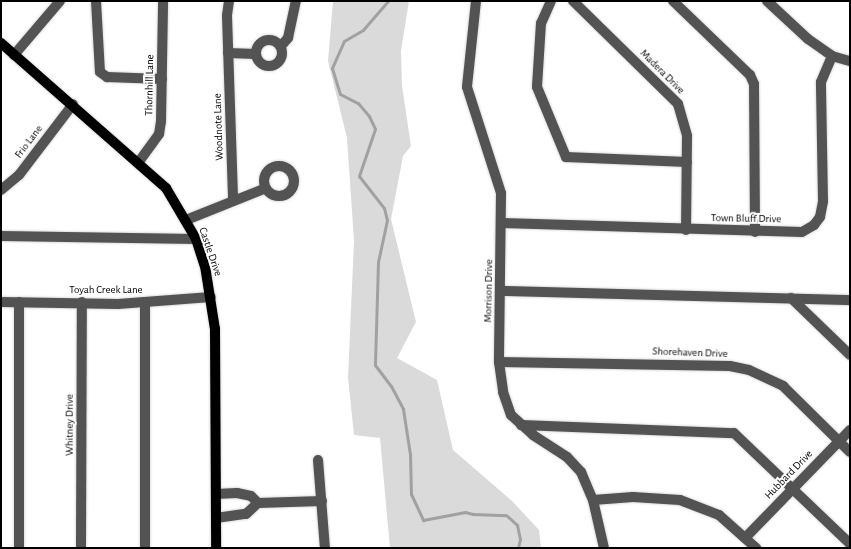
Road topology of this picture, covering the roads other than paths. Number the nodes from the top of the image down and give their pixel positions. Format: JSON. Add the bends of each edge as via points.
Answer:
{"nodes":[{"id":1,"x":60,"y":1,"type":"edge"},
{"id":2,"x":96,"y":1,"type":"edge"},
{"id":3,"x":163,"y":1,"type":"edge"},
{"id":4,"x":229,"y":1,"type":"edge"},
{"id":5,"x":296,"y":1,"type":"edge"},
{"id":6,"x":476,"y":1,"type":"edge"},
{"id":7,"x":551,"y":1,"type":"edge"},
{"id":8,"x":573,"y":1,"type":"edge"},
{"id":9,"x":673,"y":1,"type":"edge"},
{"id":10,"x":768,"y":1,"type":"edge"},
{"id":11,"x":1,"y":43,"type":"edge"},
{"id":12,"x":281,"y":46,"type":"junction"},
{"id":13,"x":228,"y":53,"type":"junction"},
{"id":14,"x":256,"y":54,"type":"junction"},
{"id":15,"x":14,"y":55,"type":"junction"},
{"id":16,"x":832,"y":56,"type":"junction"},
{"id":17,"x":850,"y":61,"type":"edge"},
{"id":18,"x":162,"y":79,"type":"junction"},
{"id":19,"x":73,"y":104,"type":"junction"},
{"id":20,"x":687,"y":162,"type":"junction"},
{"id":21,"x":138,"y":163,"type":"junction"},
{"id":22,"x":266,"y":188,"type":"dead end"},
{"id":23,"x":1,"y":190,"type":"edge"},
{"id":24,"x":233,"y":201,"type":"junction"},
{"id":25,"x":186,"y":220,"type":"junction"},
{"id":26,"x":502,"y":223,"type":"junction"},
{"id":27,"x":686,"y":230,"type":"junction"},
{"id":28,"x":755,"y":232,"type":"junction"},
{"id":29,"x":1,"y":236,"type":"edge"},
{"id":30,"x":196,"y":239,"type":"junction"},
{"id":31,"x":502,"y":291,"type":"junction"},
{"id":32,"x":211,"y":297,"type":"junction"},
{"id":33,"x":791,"y":298,"type":"junction"},
{"id":34,"x":850,"y":300,"type":"edge"},
{"id":35,"x":1,"y":302,"type":"edge"},
{"id":36,"x":19,"y":302,"type":"junction"},
{"id":37,"x":82,"y":302,"type":"junction"},
{"id":38,"x":145,"y":302,"type":"junction"},
{"id":39,"x":850,"y":354,"type":"edge"},
{"id":40,"x":499,"y":362,"type":"junction"},
{"id":41,"x":522,"y":425,"type":"junction"},
{"id":42,"x":850,"y":430,"type":"edge"},
{"id":43,"x":839,"y":441,"type":"junction"},
{"id":44,"x":850,"y":452,"type":"edge"},
{"id":45,"x":318,"y":460,"type":"dead end"},
{"id":46,"x":793,"y":489,"type":"junction"},
{"id":47,"x":216,"y":494,"type":"junction"},
{"id":48,"x":593,"y":500,"type":"junction"},
{"id":49,"x":322,"y":501,"type":"junction"},
{"id":50,"x":258,"y":503,"type":"junction"},
{"id":51,"x":216,"y":518,"type":"junction"},
{"id":52,"x":745,"y":538,"type":"junction"},
{"id":53,"x":850,"y":544,"type":"edge"},
{"id":54,"x":19,"y":548,"type":"edge"},
{"id":55,"x":81,"y":548,"type":"edge"},
{"id":56,"x":145,"y":548,"type":"edge"},
{"id":57,"x":216,"y":548,"type":"edge"},
{"id":58,"x":326,"y":548,"type":"edge"},
{"id":59,"x":604,"y":548,"type":"edge"},
{"id":60,"x":756,"y":548,"type":"edge"}],
"edges":[{"from":1,"to":15,"type":"street"},
{"from":2,"to":18,"type":"street","via":[[100,72],[107,77]]},
{"from":3,"to":18,"type":"street","name":"Thornhill Lane"},
{"from":4,"to":13,"type":"street","name":"Woodnote Lane"},
{"from":5,"to":12,"type":"street","via":[[288,38]]},
{"from":6,"to":26,"type":"street","name":"Morrison Drive","via":[[467,87],[502,193]]},
{"from":7,"to":20,"type":"street","via":[[542,22],[537,88],[566,157]]},
{"from":8,"to":20,"type":"street","name":"Madera Drive","via":[[678,104],[687,136]]},
{"from":9,"to":28,"type":"street","via":[[750,75],[754,84]]},
{"from":10,"to":16,"type":"street","via":[[808,39]]},
{"from":11,"to":15,"type":"main road","name":"Castle Drive"},
{"from":12,"to":14,"type":"street","via":[[274,40],[265,40],[258,45]]},
{"from":12,"to":14,"type":"street","via":[[282,58],[272,66],[260,62]]},
{"from":13,"to":14,"type":"street"},
{"from":13,"to":24,"type":"street","name":"Woodnote Lane"},
{"from":15,"to":19,"type":"main road","name":"Castle Drive"},
{"from":16,"to":17,"type":"street"},
{"from":16,"to":28,"type":"street","name":"Town Bluff Drive","via":[[821,82],[823,201],[820,217],[814,225],[802,232]]},
{"from":18,"to":21,"type":"street","name":"Thornhill Lane","via":[[159,134]]},
{"from":19,"to":21,"type":"main road","name":"Castle Drive"},
{"from":19,"to":23,"type":"street","name":"Frio Lane","via":[[19,175]]},
{"from":20,"to":27,"type":"street","name":"Madera Drive"},
{"from":21,"to":25,"type":"main road","name":"Castle Drive","via":[[166,188]]},
{"from":22,"to":24,"type":"street"},
{"from":24,"to":25,"type":"street"},
{"from":25,"to":30,"type":"main road","name":"Castle Drive"},
{"from":26,"to":27,"type":"street","name":"Town Bluff Drive"},
{"from":26,"to":31,"type":"street","name":"Morrison Drive"},
{"from":27,"to":28,"type":"street","name":"Town Bluff Drive"},
{"from":29,"to":30,"type":"street"},
{"from":30,"to":32,"type":"main road","name":"Castle Drive"},
{"from":31,"to":33,"type":"street"},
{"from":31,"to":40,"type":"street","name":"Morrison Drive"},
{"from":32,"to":38,"type":"street","name":"Toyah Creek Lane"},
{"from":32,"to":47,"type":"main road","name":"Castle Drive","via":[[215,329]]},
{"from":33,"to":34,"type":"street"},
{"from":33,"to":39,"type":"street"},
{"from":35,"to":36,"type":"street","name":"Toyah Creek Lane"},
{"from":36,"to":37,"type":"street","name":"Toyah Creek Lane"},
{"from":36,"to":54,"type":"street"},
{"from":37,"to":38,"type":"street","name":"Toyah Creek Lane"},
{"from":37,"to":55,"type":"street","name":"Whitney Drive"},
{"from":38,"to":56,"type":"street"},
{"from":40,"to":41,"type":"street","name":"Morrison Drive","via":[[503,392],[511,416]]},
{"from":40,"to":43,"type":"street","name":"Shorehaven Drive","via":[[730,366],[749,370],[783,386]]},
{"from":41,"to":46,"type":"street","via":[[734,433]]},
{"from":41,"to":48,"type":"street","name":"Morrison Drive","via":[[567,457],[581,472]]},
{"from":42,"to":43,"type":"street","name":"Hubbard Drive"},
{"from":43,"to":44,"type":"street","name":"Shorehaven Drive"},
{"from":43,"to":46,"type":"street","name":"Hubbard Drive"},
{"from":45,"to":49,"type":"street"},
{"from":46,"to":52,"type":"street","name":"Hubbard Drive"},
{"from":46,"to":53,"type":"street"},
{"from":47,"to":50,"type":"street","via":[[237,493],[251,496]]},
{"from":47,"to":51,"type":"main road","name":"Castle Drive"},
{"from":48,"to":52,"type":"street","via":[[633,497],[680,500],[719,515]]},
{"from":48,"to":59,"type":"street","name":"Morrison Drive"},
{"from":49,"to":50,"type":"street"},
{"from":49,"to":58,"type":"street"},
{"from":50,"to":51,"type":"street","via":[[246,514]]},
{"from":51,"to":57,"type":"main road","name":"Castle Drive"},
{"from":52,"to":60,"type":"street"}]}
